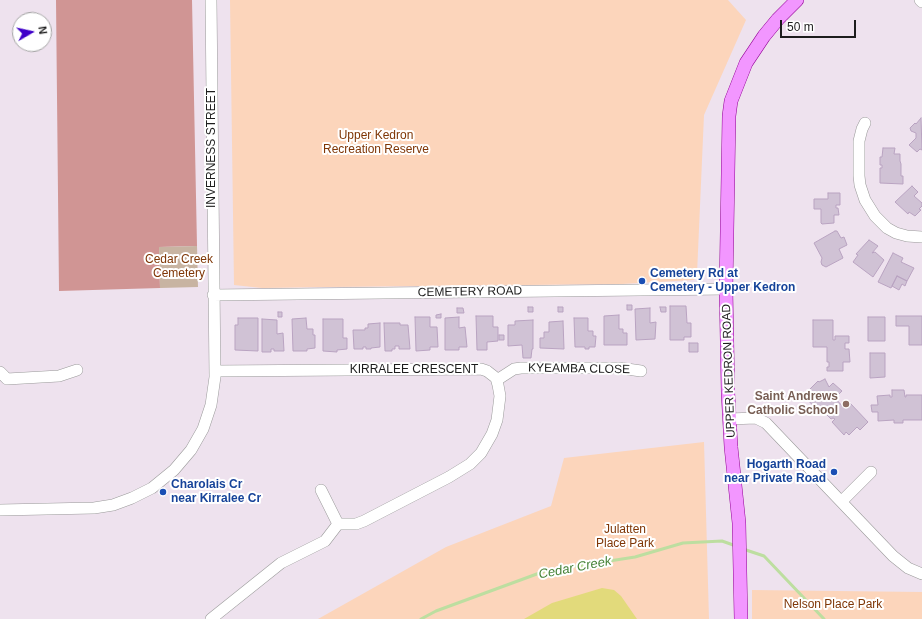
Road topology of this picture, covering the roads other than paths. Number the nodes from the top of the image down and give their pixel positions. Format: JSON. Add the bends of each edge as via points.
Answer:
{"nodes":[{"id":1,"x":211,"y":0,"type":"edge"},
{"id":2,"x":797,"y":0,"type":"edge"},
{"id":3,"x":920,"y":0,"type":"edge"},
{"id":4,"x":922,"y":2,"type":"edge"},
{"id":5,"x":865,"y":123,"type":"dead end"},
{"id":6,"x":922,"y":237,"type":"edge"},
{"id":7,"x":726,"y":288,"type":"junction"},
{"id":8,"x":213,"y":295,"type":"junction"},
{"id":9,"x":77,"y":370,"type":"dead end"},
{"id":10,"x":641,"y":371,"type":"dead end"},
{"id":11,"x":0,"y":372,"type":"edge"},
{"id":12,"x":215,"y":372,"type":"junction"},
{"id":13,"x":497,"y":380,"type":"junction"},
{"id":14,"x":729,"y":419,"type":"junction"},
{"id":15,"x":871,"y":472,"type":"dead end"},
{"id":16,"x":321,"y":490,"type":"dead end"},
{"id":17,"x":842,"y":501,"type":"junction"},
{"id":18,"x":0,"y":510,"type":"edge"},
{"id":19,"x":338,"y":524,"type":"junction"},
{"id":20,"x":922,"y":574,"type":"edge"},
{"id":21,"x":210,"y":619,"type":"edge"},
{"id":22,"x":741,"y":619,"type":"edge"}],
"edges":[{"from":1,"to":8,"type":"street","name":"INVERNESS STREET"},
{"from":2,"to":7,"type":"main road","name":"UPPER KEDRON ROAD","via":[[778,19],[753,52],[743,69],[731,102]]},
{"from":3,"to":4,"type":"street"},
{"from":5,"to":6,"type":"street","via":[[858,141],[860,185],[865,200],[875,216],[888,228],[907,236]]},
{"from":7,"to":8,"type":"street","name":"CEMETERY ROAD"},
{"from":7,"to":14,"type":"main road","name":"UPPER KEDRON ROAD"},
{"from":8,"to":12,"type":"street","name":"INVERNESS STREET"},
{"from":9,"to":11,"type":"street","via":[[59,376],[7,379]]},
{"from":10,"to":13,"type":"street","name":"KYEAMBA CLOSE","via":[[620,368],[521,368],[514,369]]},
{"from":12,"to":13,"type":"street","name":"KIRRALEE CRESCENT","via":[[478,369],[487,371]]},
{"from":12,"to":18,"type":"street","name":"INVERNESS STREET","via":[[211,405],[200,435],[182,463],[152,488],[125,501],[102,507]]},
{"from":13,"to":19,"type":"street","via":[[500,396],[496,424],[489,441],[475,459],[449,477],[364,521],[356,524]]},
{"from":14,"to":17,"type":"street","via":[[756,418],[766,423]]},
{"from":14,"to":22,"type":"main road","name":"UPPER KEDRON ROAD","via":[[739,523]]},
{"from":15,"to":17,"type":"street"},
{"from":16,"to":19,"type":"street"},
{"from":17,"to":20,"type":"street","via":[[898,560]]},
{"from":19,"to":21,"type":"street","via":[[325,541],[281,563]]}]}
